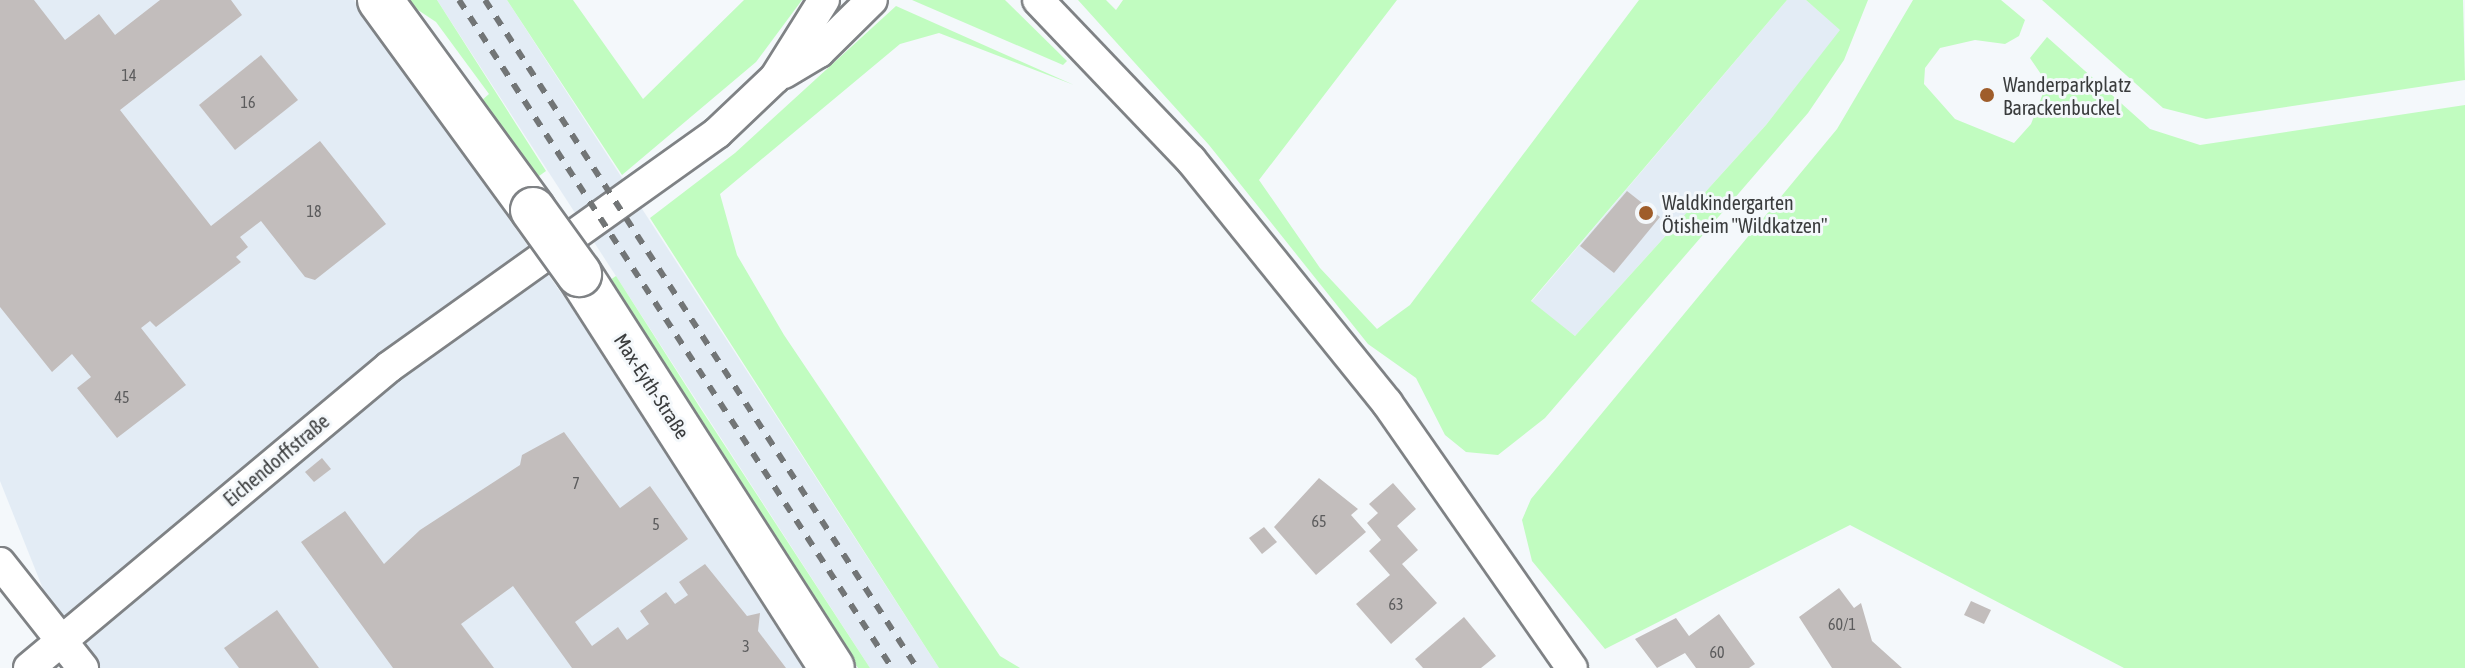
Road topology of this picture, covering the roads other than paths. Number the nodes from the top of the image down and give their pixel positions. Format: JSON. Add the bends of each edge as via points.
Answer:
{"nodes":[{"id":1,"x":380,"y":0,"type":"edge"},
{"id":2,"x":824,"y":0,"type":"edge"},
{"id":3,"x":872,"y":0,"type":"edge"},
{"id":4,"x":1038,"y":0,"type":"edge"},
{"id":5,"x":775,"y":78,"type":"junction"},
{"id":6,"x":0,"y":563,"type":"edge"},
{"id":7,"x":61,"y":634,"type":"junction"},
{"id":8,"x":29,"y":668,"type":"edge"},
{"id":9,"x":83,"y":668,"type":"edge"},
{"id":10,"x":832,"y":668,"type":"edge"},
{"id":11,"x":1572,"y":668,"type":"edge"}],
"edges":[{"from":1,"to":10,"type":"street","name":"Max-Eyth-Straße","bridge":true,"via":[[579,274]]},
{"from":2,"to":5,"type":"street"},
{"from":3,"to":5,"type":"street","via":[[819,52]]},
{"from":4,"to":11,"type":"street","via":[[1191,160],[1478,527]]},
{"from":5,"to":7,"type":"street","name":"Eichendorffstraße","via":[[652,184],[389,367]]},
{"from":6,"to":7,"type":"street"},
{"from":7,"to":8,"type":"street","name":"Eichendorffstraße"},
{"from":7,"to":9,"type":"street"}]}
